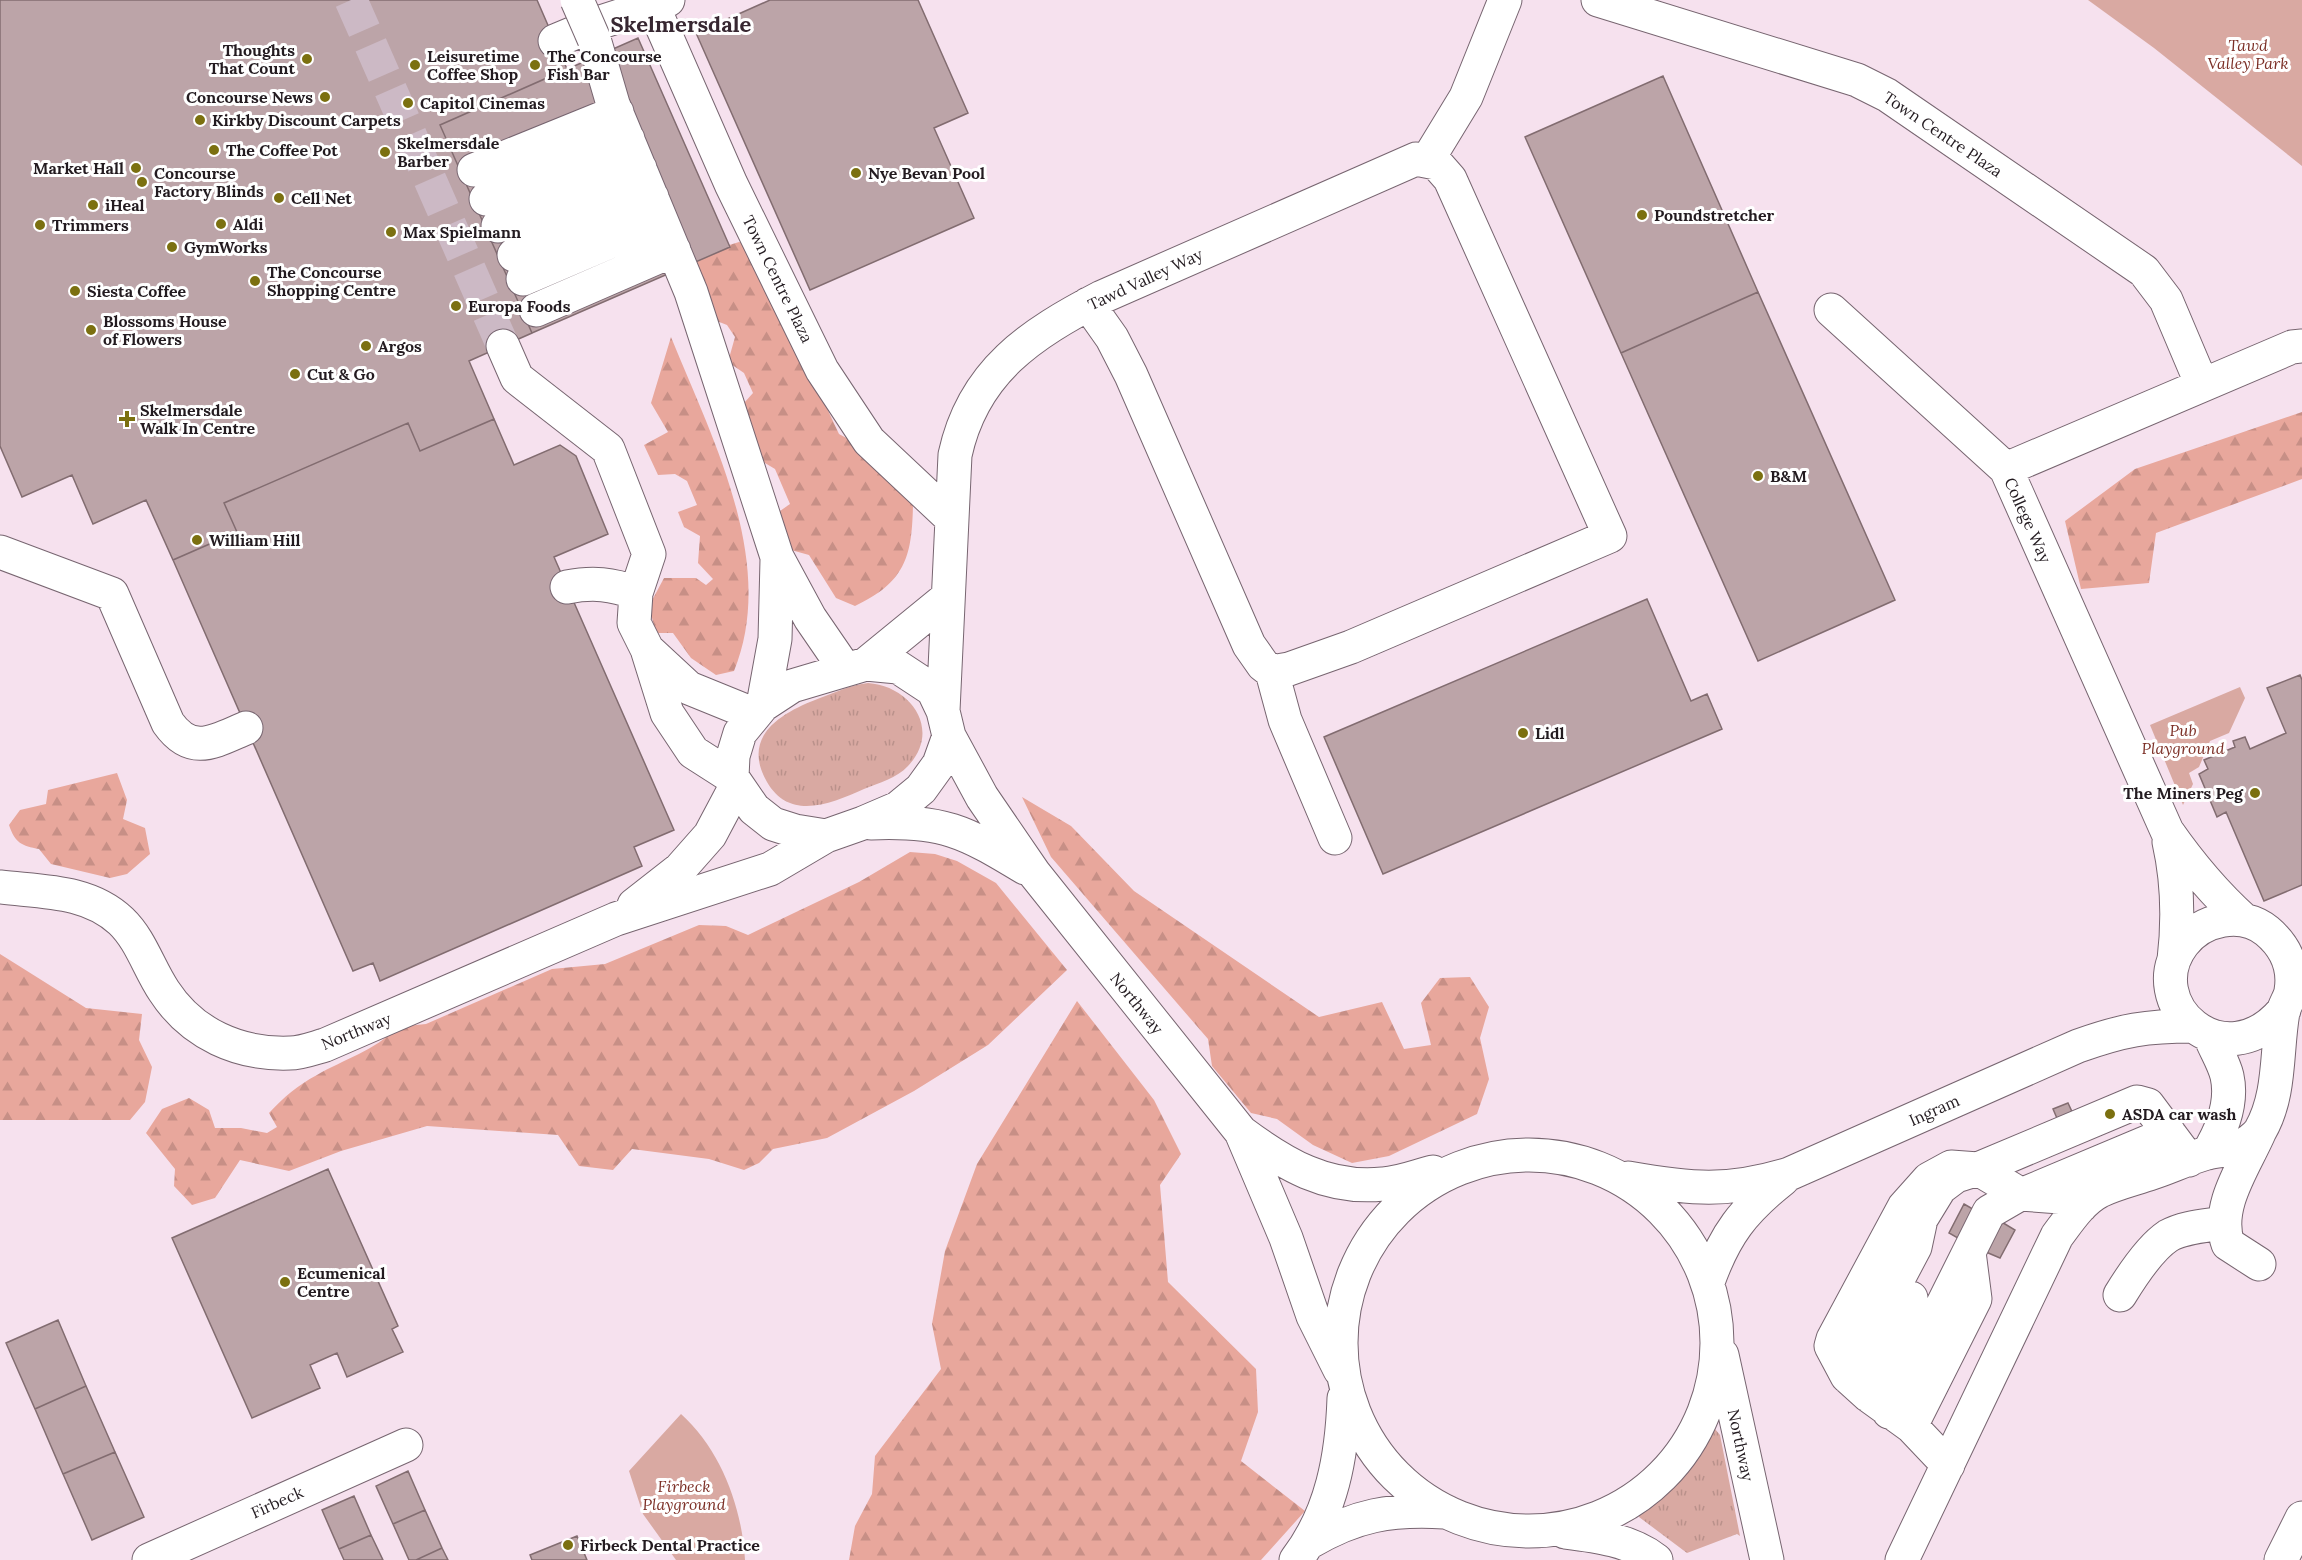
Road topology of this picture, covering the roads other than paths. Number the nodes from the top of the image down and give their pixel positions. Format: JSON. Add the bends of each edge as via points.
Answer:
{"nodes":[{"id":1,"x":577,"y":0,"type":"edge"},
{"id":2,"x":1504,"y":0,"type":"edge"},
{"id":3,"x":1598,"y":0,"type":"edge"},
{"id":4,"x":661,"y":3,"type":"edge"},
{"id":5,"x":555,"y":41,"type":"dead end"},
{"id":6,"x":628,"y":139,"type":"junction"},
{"id":7,"x":1427,"y":161,"type":"junction"},
{"id":8,"x":656,"y":208,"type":"junction"},
{"id":9,"x":674,"y":250,"type":"junction"},
{"id":10,"x":518,"y":267,"type":"dead end"},
{"id":11,"x":1088,"y":304,"type":"junction"},
{"id":12,"x":536,"y":310,"type":"dead end"},
{"id":13,"x":1831,"y":310,"type":"dead end"},
{"id":14,"x":503,"y":346,"type":"tunnel mouth"},
{"id":15,"x":2302,"y":346,"type":"edge"},
{"id":16,"x":2202,"y":385,"type":"junction"},
{"id":17,"x":2006,"y":469,"type":"junction"},
{"id":18,"x":952,"y":519,"type":"junction"},
{"id":19,"x":0,"y":552,"type":"edge"},
{"id":20,"x":777,"y":557,"type":"junction"},
{"id":21,"x":567,"y":586,"type":"dead end"},
{"id":22,"x":636,"y":593,"type":"junction"},
{"id":23,"x":948,"y":597,"type":"junction"},
{"id":24,"x":647,"y":649,"type":"junction"},
{"id":25,"x":855,"y":667,"type":"junction"},
{"id":26,"x":1272,"y":672,"type":"junction"},
{"id":27,"x":758,"y":709,"type":"junction"},
{"id":28,"x":946,"y":723,"type":"junction"},
{"id":29,"x":246,"y":728,"type":"dead end"},
{"id":30,"x":734,"y":782,"type":"junction"},
{"id":31,"x":863,"y":824,"type":"junction"},
{"id":32,"x":2167,"y":831,"type":"junction"},
{"id":33,"x":826,"y":836,"type":"junction"},
{"id":34,"x":1335,"y":838,"type":"dead end"},
{"id":35,"x":1037,"y":878,"type":"junction"},
{"id":36,"x":0,"y":887,"type":"edge"},
{"id":37,"x":616,"y":919,"type":"junction"},
{"id":38,"x":2253,"y":923,"type":"junction"},
{"id":39,"x":2302,"y":929,"type":"edge"},
{"id":40,"x":2173,"y":969,"type":"junction"},
{"id":41,"x":2292,"y":994,"type":"edge"},
{"id":42,"x":2202,"y":1031,"type":"junction"},
{"id":43,"x":2078,"y":1046,"type":"junction"},
{"id":44,"x":1241,"y":1132,"type":"junction"},
{"id":45,"x":2169,"y":1133,"type":"junction"},
{"id":46,"x":2259,"y":1133,"type":"junction"},
{"id":47,"x":2198,"y":1156,"type":"junction"},
{"id":48,"x":1464,"y":1165,"type":"junction"},
{"id":49,"x":1790,"y":1174,"type":"junction"},
{"id":50,"x":1617,"y":1176,"type":"junction"},
{"id":51,"x":2005,"y":1184,"type":"junction"},
{"id":52,"x":2081,"y":1206,"type":"junction"},
{"id":53,"x":2223,"y":1223,"type":"junction"},
{"id":54,"x":2259,"y":1264,"type":"dead end"},
{"id":55,"x":1708,"y":1282,"type":"junction"},
{"id":56,"x":2120,"y":1295,"type":"dead end"},
{"id":57,"x":1717,"y":1329,"type":"junction"},
{"id":58,"x":1343,"y":1380,"type":"junction"},
{"id":59,"x":1879,"y":1402,"type":"junction"},
{"id":60,"x":406,"y":1445,"type":"dead end"},
{"id":61,"x":1948,"y":1465,"type":"junction"},
{"id":62,"x":1444,"y":1512,"type":"junction"},
{"id":63,"x":2302,"y":1518,"type":"edge"},
{"id":64,"x":1552,"y":1530,"type":"junction"},
{"id":65,"x":1303,"y":1551,"type":"edge"},
{"id":66,"x":149,"y":1560,"type":"edge"},
{"id":67,"x":1656,"y":1560,"type":"edge"},
{"id":68,"x":1767,"y":1560,"type":"edge"},
{"id":69,"x":1902,"y":1560,"type":"edge"},
{"id":70,"x":2281,"y":1560,"type":"edge"}],
"edges":[{"from":1,"to":6,"type":"street","bridge":true},
{"from":2,"to":7,"type":"street","via":[[1467,97]]},
{"from":3,"to":16,"type":"street","name":"Town Centre Plaza","via":[[1857,80],[1887,95],[2144,271],[2166,300]]},
{"from":4,"to":5,"type":"street","name":"Town Centre Plaza"},
{"from":4,"to":18,"type":"street","name":"Town Centre Plaza","via":[[731,184],[822,370],[869,441]]},
{"from":6,"to":6,"type":"street","via":[[486,198]]},
{"from":6,"to":8,"type":"street"},
{"from":7,"to":11,"type":"street","name":"Tawd Valley Way","via":[[1416,159],[1398,166]]},
{"from":7,"to":26,"type":"street","via":[[1436,163],[1450,179],[1610,536],[1351,647]]},
{"from":8,"to":9,"type":"street"},
{"from":8,"to":10,"type":"street"},
{"from":9,"to":12,"type":"street"},
{"from":9,"to":20,"type":"street"},
{"from":11,"to":18,"type":"street","name":"Tawd Valley Way","via":[[1032,338],[999,366],[975,397],[960,430],[955,455]]},
{"from":11,"to":26,"type":"street","via":[[1131,375],[1249,645]]},
{"from":13,"to":17,"type":"street"},
{"from":14,"to":22,"type":"street","via":[[517,378],[608,449],[649,554]]},
{"from":15,"to":16,"type":"street","name":"College Way"},
{"from":16,"to":17,"type":"street","name":"College Way"},
{"from":17,"to":32,"type":"street","name":"College Way"},
{"from":18,"to":23,"type":"street","name":"Tawd Valley Way"},
{"from":19,"to":29,"type":"street","via":[[112,594],[176,734],[190,743],[206,744]]},
{"from":20,"to":25,"type":"street","via":[[810,618]]},
{"from":20,"to":27,"type":"street","via":[[775,639]]},
{"from":21,"to":22,"type":"street","via":[[590,582]]},
{"from":22,"to":24,"type":"street","via":[[634,623]]},
{"from":23,"to":25,"type":"street"},
{"from":23,"to":28,"type":"street","name":"Tawd Valley Way"},
{"from":24,"to":27,"type":"street","via":[[689,688]]},
{"from":24,"to":30,"type":"street","via":[[667,714],[693,752]]},
{"from":25,"to":27,"type":"street","via":[[792,686]]},
{"from":25,"to":28,"type":"street","via":[[898,666],[914,675],[933,690]]},
{"from":26,"to":34,"type":"street","via":[[1285,720]]},
{"from":27,"to":30,"type":"street","via":[[740,733],[733,756]]},
{"from":28,"to":31,"type":"street","via":[[939,764],[921,789],[898,808]]},
{"from":28,"to":35,"type":"street","name":"Northway","via":[[981,797]]},
{"from":30,"to":33,"type":"street","via":[[753,809],[773,824]]},
{"from":30,"to":37,"type":"street","name":"Northway","via":[[710,835],[680,869]]},
{"from":31,"to":33,"type":"street"},
{"from":31,"to":35,"type":"street","name":"Northway","via":[[910,822],[943,826],[981,841]]},
{"from":32,"to":38,"type":"street","name":"College Way","via":[[2219,898]]},
{"from":32,"to":40,"type":"street","name":"College Way","via":[[2179,915]]},
{"from":33,"to":37,"type":"street","name":"Northway","via":[[770,868]]},
{"from":35,"to":44,"type":"street","name":"Northway"},
{"from":36,"to":37,"type":"street","name":"Northway","via":[[72,895],[100,907],[121,921],[164,991],[201,1030],[228,1045],[270,1052],[291,1053],[325,1045]]},
{"from":38,"to":39,"type":"street"},
{"from":38,"to":40,"type":"street","via":[[2225,919],[2207,924],[2181,945]]},
{"from":38,"to":41,"type":"street","via":[[2277,939],[2287,954]]},
{"from":40,"to":42,"type":"street","via":[[2177,1004]]},
{"from":40,"to":43,"type":"street","name":"Ingram","via":[[2140,1008]]},
{"from":41,"to":42,"type":"street","via":[[2271,1026],[2244,1039],[2229,1040]]},
{"from":41,"to":46,"type":"street","via":[[2270,1107]]},
{"from":42,"to":43,"type":"street","name":"Ingram","via":[[2158,1026],[2121,1031]]},
{"from":42,"to":47,"type":"street","via":[[2227,1076],[2227,1103],[2222,1130]]},
{"from":43,"to":49,"type":"street","name":"Ingram"},
{"from":44,"to":48,"type":"street","name":"Northway","via":[[1280,1161],[1314,1177],[1348,1184],[1384,1184]]},
{"from":44,"to":58,"type":"street","name":"Northway","via":[[1286,1238],[1312,1316]]},
{"from":45,"to":47,"type":"street"},
{"from":45,"to":51,"type":"street"},
{"from":45,"to":51,"type":"street","via":[[2146,1103],[2137,1102]]},
{"from":46,"to":47,"type":"street","via":[[2238,1148]]},
{"from":46,"to":53,"type":"street"},
{"from":47,"to":52,"type":"street","via":[[2099,1192]]},
{"from":48,"to":50,"type":"street","name":"Northway","via":[[1515,1154],[1568,1158]]},
{"from":48,"to":58,"type":"street","via":[[1407,1197],[1365,1247],[1342,1309]]},
{"from":49,"to":50,"type":"street","name":"Ingram","via":[[1721,1189],[1687,1188]]},
{"from":49,"to":55,"type":"street","name":"Ingram","via":[[1737,1222],[1720,1248]]},
{"from":50,"to":55,"type":"street","via":[[1656,1203],[1687,1240]]},
{"from":51,"to":52,"type":"street"},
{"from":51,"to":59,"type":"street"},
{"from":51,"to":59,"type":"street","via":[[1956,1176],[1940,1188],[1921,1219]]},
{"from":52,"to":61,"type":"street","via":[[2057,1236]]},
{"from":53,"to":54,"type":"street","via":[[2228,1244]]},
{"from":53,"to":56,"type":"street","via":[[2168,1237],[2132,1274]]},
{"from":55,"to":57,"type":"street"},
{"from":57,"to":64,"type":"street","via":[[1714,1377],[1700,1422],[1674,1462],[1639,1495],[1598,1518]]},
{"from":57,"to":68,"type":"street","name":"Northway"},
{"from":58,"to":62,"type":"street","name":"Northway","via":[[1365,1438],[1399,1480]]},
{"from":58,"to":65,"type":"street","via":[[1343,1437],[1337,1471]]},
{"from":59,"to":61,"type":"street"},
{"from":60,"to":66,"type":"street","name":"Firbeck"},
{"from":61,"to":69,"type":"street"},
{"from":62,"to":64,"type":"street","via":[[1496,1529]]},
{"from":62,"to":65,"type":"street","via":[[1404,1510],[1372,1515],[1339,1525]]},
{"from":63,"to":70,"type":"street"},
{"from":64,"to":67,"type":"street","via":[[1606,1537],[1646,1552]]}]}
